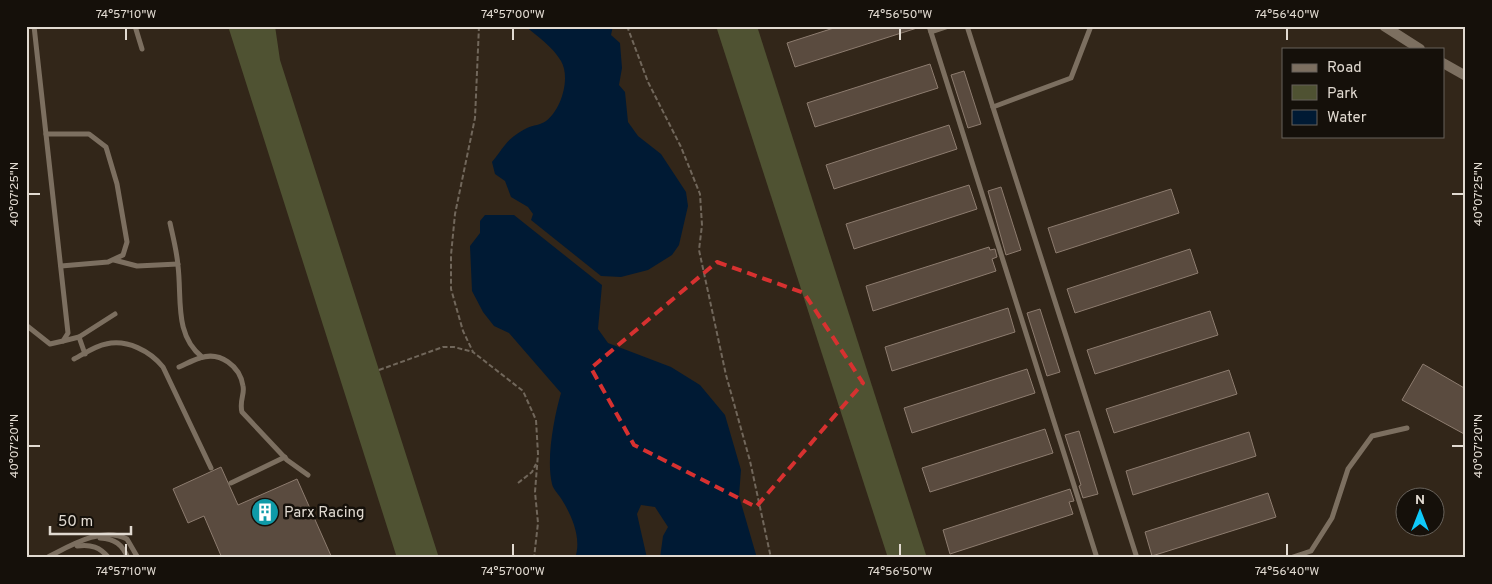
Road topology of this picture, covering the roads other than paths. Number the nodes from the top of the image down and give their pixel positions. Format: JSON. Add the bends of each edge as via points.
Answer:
{"nodes":[{"id":1,"x":34,"y":26,"type":"edge"},
{"id":2,"x":135,"y":26,"type":"edge"},
{"id":3,"x":949,"y":26,"type":"edge"},
{"id":4,"x":967,"y":26,"type":"edge"},
{"id":5,"x":1091,"y":26,"type":"edge"},
{"id":6,"x":1384,"y":26,"type":"edge"},
{"id":7,"x":930,"y":29,"type":"edge"},
{"id":8,"x":1418,"y":48,"type":"edge"},
{"id":9,"x":142,"y":49,"type":"dead end"},
{"id":10,"x":1444,"y":64,"type":"edge"},
{"id":11,"x":1466,"y":76,"type":"edge"},
{"id":12,"x":993,"y":107,"type":"junction"},
{"id":13,"x":46,"y":134,"type":"junction"},
{"id":14,"x":170,"y":223,"type":"dead end"},
{"id":15,"x":114,"y":260,"type":"junction"},
{"id":16,"x":178,"y":264,"type":"junction"},
{"id":17,"x":60,"y":266,"type":"junction"},
{"id":18,"x":115,"y":314,"type":"dead end"},
{"id":19,"x":26,"y":326,"type":"edge"},
{"id":20,"x":79,"y":337,"type":"junction"},
{"id":21,"x":63,"y":341,"type":"junction"},
{"id":22,"x":84,"y":354,"type":"junction"},
{"id":23,"x":202,"y":357,"type":"junction"},
{"id":24,"x":74,"y":359,"type":"dead end"},
{"id":25,"x":179,"y":367,"type":"dead end"},
{"id":26,"x":1407,"y":428,"type":"dead end"},
{"id":27,"x":284,"y":457,"type":"junction"},
{"id":28,"x":211,"y":468,"type":"dead end"},
{"id":29,"x":308,"y":474,"type":"dead end"},
{"id":30,"x":231,"y":483,"type":"dead end"},
{"id":31,"x":90,"y":539,"type":"junction"},
{"id":32,"x":69,"y":547,"type":"junction"},
{"id":33,"x":46,"y":558,"type":"edge"},
{"id":34,"x":109,"y":558,"type":"edge"},
{"id":35,"x":128,"y":558,"type":"edge"},
{"id":36,"x":138,"y":558,"type":"edge"},
{"id":37,"x":1097,"y":558,"type":"edge"},
{"id":38,"x":1137,"y":558,"type":"edge"},
{"id":39,"x":1290,"y":558,"type":"edge"}],
"edges":[{"from":1,"to":13,"type":"lane"},
{"from":2,"to":9,"type":"lane"},
{"from":3,"to":7,"type":"lane"},
{"from":4,"to":12,"type":"lane"},
{"from":5,"to":12,"type":"lane","via":[[1071,78]]},
{"from":6,"to":8,"type":"street"},
{"from":7,"to":37,"type":"lane"},
{"from":10,"to":11,"type":"street"},
{"from":12,"to":38,"type":"lane"},
{"from":13,"to":15,"type":"lane","via":[[89,134],[106,147],[128,242],[123,255]]},
{"from":13,"to":17,"type":"lane"},
{"from":14,"to":16,"type":"lane"},
{"from":15,"to":16,"type":"lane","via":[[137,266]]},
{"from":15,"to":17,"type":"lane"},
{"from":16,"to":23,"type":"lane","via":[[184,332],[189,345]]},
{"from":17,"to":21,"type":"lane","via":[[68,333]]},
{"from":18,"to":20,"type":"lane"},
{"from":19,"to":21,"type":"lane","via":[[50,344]]},
{"from":20,"to":21,"type":"lane"},
{"from":20,"to":22,"type":"lane"},
{"from":22,"to":24,"type":"lane"},
{"from":22,"to":28,"type":"lane","via":[[106,344],[121,343],[134,346],[157,359]]},
{"from":23,"to":25,"type":"lane"},
{"from":23,"to":27,"type":"lane","via":[[221,358],[232,364],[244,388],[240,402],[242,412]]},
{"from":26,"to":39,"type":"lane","via":[[1372,436],[1348,469],[1332,518],[1311,551]]},
{"from":27,"to":29,"type":"lane"},
{"from":27,"to":30,"type":"lane"},
{"from":31,"to":32,"type":"lane"},
{"from":31,"to":35,"type":"lane","via":[[117,542]]},
{"from":31,"to":36,"type":"lane","via":[[119,535],[127,539]]},
{"from":32,"to":33,"type":"lane"},
{"from":32,"to":34,"type":"lane","via":[[94,546]]}]}
